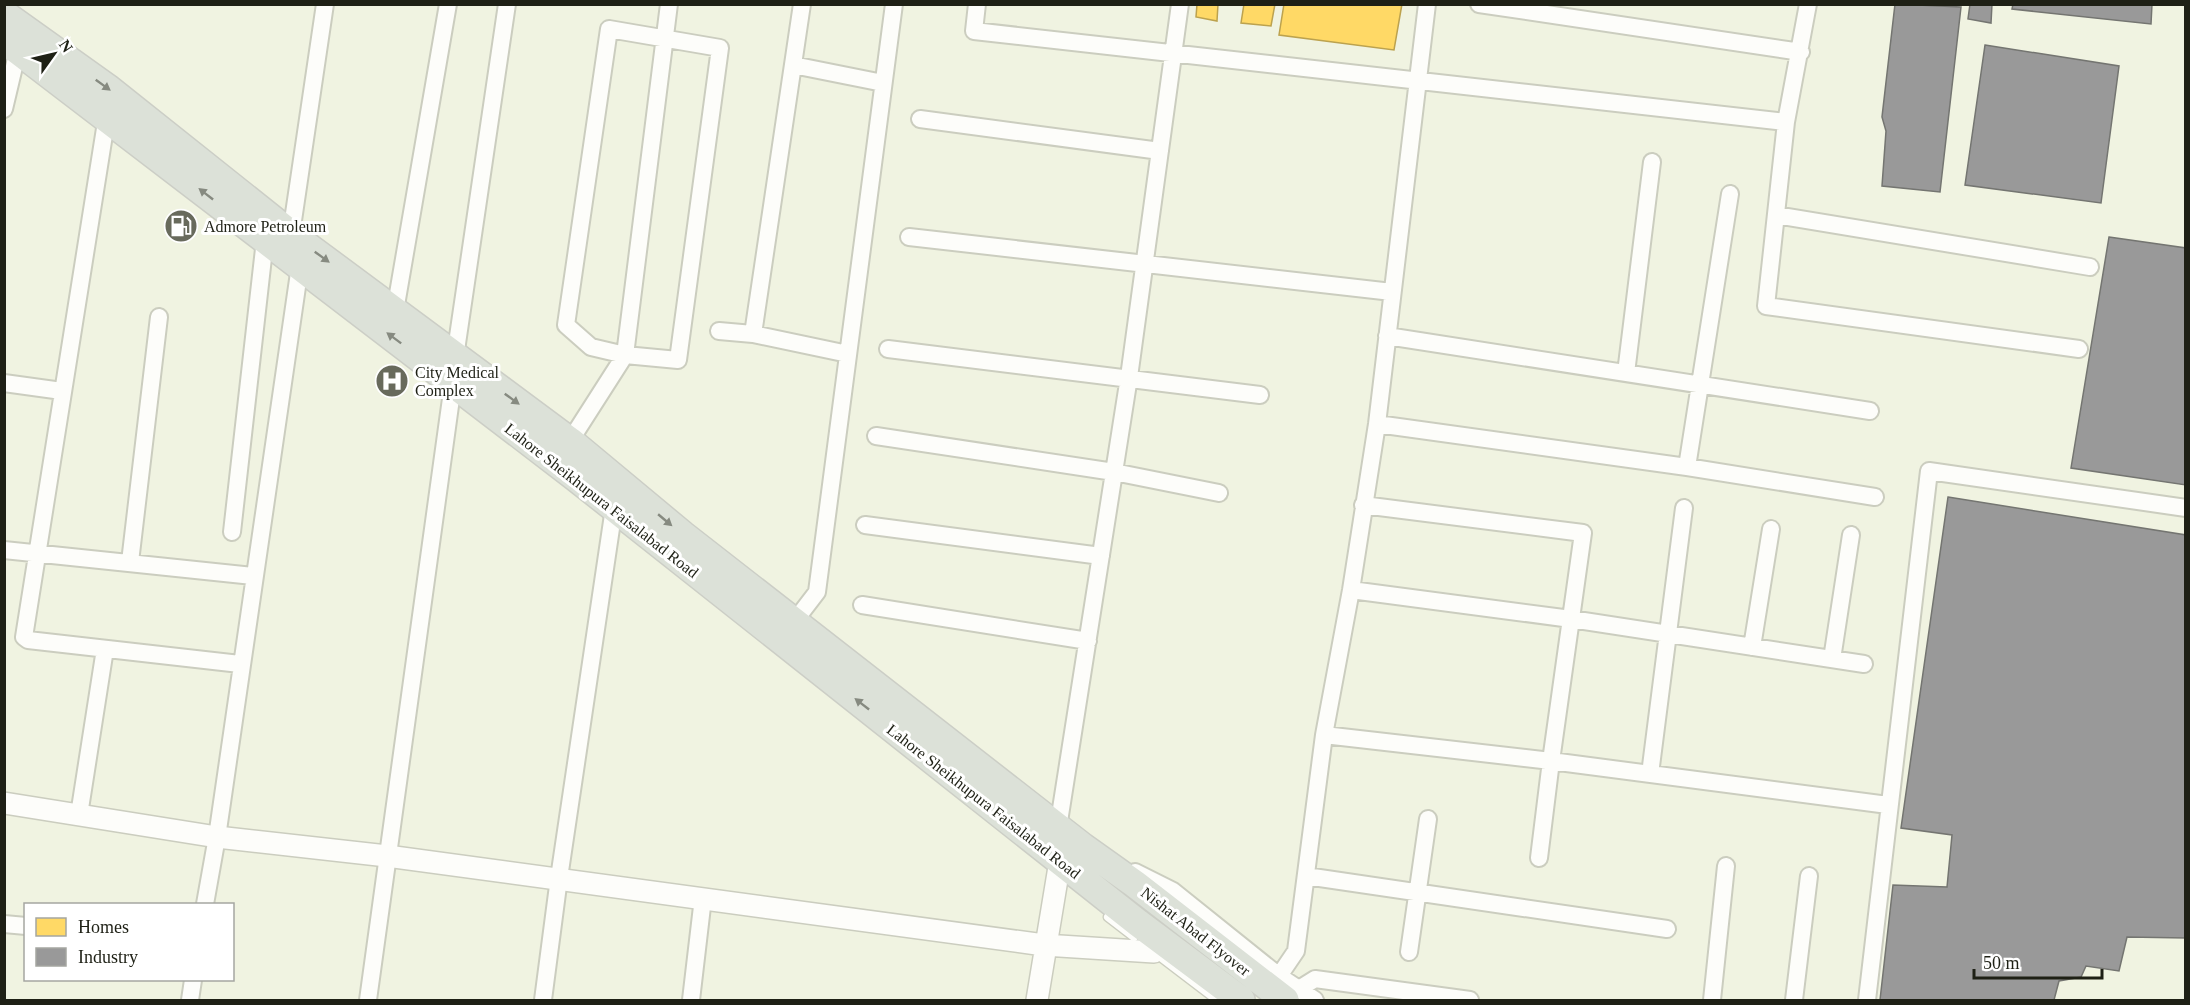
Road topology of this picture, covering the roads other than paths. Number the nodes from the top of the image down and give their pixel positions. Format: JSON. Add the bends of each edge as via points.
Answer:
{"nodes":[{"id":1,"x":325,"y":4,"type":"edge"},
{"id":2,"x":448,"y":4,"type":"edge"},
{"id":3,"x":507,"y":4,"type":"edge"},
{"id":4,"x":669,"y":4,"type":"edge"},
{"id":5,"x":802,"y":4,"type":"edge"},
{"id":6,"x":894,"y":4,"type":"edge"},
{"id":7,"x":977,"y":4,"type":"edge"},
{"id":8,"x":1180,"y":4,"type":"edge"},
{"id":9,"x":1426,"y":4,"type":"edge"},
{"id":10,"x":1479,"y":4,"type":"edge"},
{"id":11,"x":1808,"y":4,"type":"edge"},
{"id":12,"x":4,"y":14,"type":"edge"},
{"id":13,"x":663,"y":37,"type":"junction"},
{"id":14,"x":11,"y":45,"type":"edge"},
{"id":15,"x":1173,"y":51,"type":"junction"},
{"id":16,"x":1801,"y":52,"type":"junction"},
{"id":17,"x":793,"y":65,"type":"junction"},
{"id":18,"x":1416,"y":81,"type":"junction"},
{"id":19,"x":883,"y":82,"type":"junction"},
{"id":20,"x":4,"y":109,"type":"edge"},
{"id":21,"x":107,"y":116,"type":"junction"},
{"id":22,"x":920,"y":118,"type":"dead end"},
{"id":23,"x":1786,"y":122,"type":"junction"},
{"id":24,"x":1160,"y":151,"type":"junction"},
{"id":25,"x":1652,"y":162,"type":"dead end"},
{"id":26,"x":1730,"y":194,"type":"dead end"},
{"id":27,"x":1776,"y":215,"type":"junction"},
{"id":28,"x":278,"y":237,"type":"junction"},
{"id":29,"x":909,"y":237,"type":"dead end"},
{"id":30,"x":1146,"y":263,"type":"junction"},
{"id":31,"x":300,"y":266,"type":"junction"},
{"id":32,"x":2090,"y":267,"type":"dead end"},
{"id":33,"x":1392,"y":292,"type":"junction"},
{"id":34,"x":395,"y":311,"type":"junction"},
{"id":35,"x":159,"y":317,"type":"dead end"},
{"id":36,"x":719,"y":331,"type":"dead end"},
{"id":37,"x":753,"y":334,"type":"junction"},
{"id":38,"x":1387,"y":336,"type":"junction"},
{"id":39,"x":888,"y":349,"type":"dead end"},
{"id":40,"x":2079,"y":349,"type":"dead end"},
{"id":41,"x":848,"y":354,"type":"junction"},
{"id":42,"x":625,"y":355,"type":"junction"},
{"id":43,"x":454,"y":371,"type":"junction"},
{"id":44,"x":1626,"y":373,"type":"junction"},
{"id":45,"x":1129,"y":377,"type":"junction"},
{"id":46,"x":4,"y":383,"type":"edge"},
{"id":47,"x":1700,"y":385,"type":"junction"},
{"id":48,"x":62,"y":391,"type":"junction"},
{"id":49,"x":1260,"y":395,"type":"dead end"},
{"id":50,"x":1870,"y":411,"type":"dead end"},
{"id":51,"x":1377,"y":424,"type":"junction"},
{"id":52,"x":876,"y":436,"type":"dead end"},
{"id":53,"x":570,"y":441,"type":"junction"},
{"id":54,"x":1687,"y":467,"type":"junction"},
{"id":55,"x":1114,"y":472,"type":"junction"},
{"id":56,"x":1219,"y":493,"type":"dead end"},
{"id":57,"x":1875,"y":497,"type":"dead end"},
{"id":58,"x":1363,"y":505,"type":"junction"},
{"id":59,"x":614,"y":508,"type":"junction"},
{"id":60,"x":1684,"y":508,"type":"dead end"},
{"id":61,"x":2186,"y":508,"type":"edge"},
{"id":62,"x":865,"y":525,"type":"dead end"},
{"id":63,"x":1771,"y":529,"type":"dead end"},
{"id":64,"x":232,"y":532,"type":"dead end"},
{"id":65,"x":1851,"y":535,"type":"dead end"},
{"id":66,"x":4,"y":550,"type":"edge"},
{"id":67,"x":37,"y":552,"type":"junction"},
{"id":68,"x":1101,"y":556,"type":"junction"},
{"id":69,"x":130,"y":562,"type":"junction"},
{"id":70,"x":253,"y":576,"type":"junction"},
{"id":71,"x":1351,"y":590,"type":"junction"},
{"id":72,"x":862,"y":605,"type":"dead end"},
{"id":73,"x":1571,"y":619,"type":"junction"},
{"id":74,"x":794,"y":622,"type":"junction"},
{"id":75,"x":1668,"y":634,"type":"junction"},
{"id":76,"x":1088,"y":641,"type":"junction"},
{"id":77,"x":1752,"y":646,"type":"junction"},
{"id":78,"x":105,"y":649,"type":"junction"},
{"id":79,"x":1833,"y":659,"type":"junction"},
{"id":80,"x":1864,"y":663,"type":"dead end"},
{"id":81,"x":240,"y":664,"type":"junction"},
{"id":82,"x":1324,"y":735,"type":"junction"},
{"id":83,"x":1551,"y":761,"type":"junction"},
{"id":84,"x":1650,"y":774,"type":"junction"},
{"id":85,"x":4,"y":803,"type":"edge"},
{"id":86,"x":1888,"y":805,"type":"junction"},
{"id":87,"x":79,"y":815,"type":"junction"},
{"id":88,"x":1428,"y":819,"type":"dead end"},
{"id":89,"x":1058,"y":828,"type":"junction"},
{"id":90,"x":217,"y":837,"type":"junction"},
{"id":91,"x":1083,"y":847,"type":"junction"},
{"id":92,"x":387,"y":856,"type":"junction"},
{"id":93,"x":1539,"y":858,"type":"dead end"},
{"id":94,"x":1060,"y":861,"type":"junction"},
{"id":95,"x":1726,"y":866,"type":"dead end"},
{"id":96,"x":1306,"y":876,"type":"junction"},
{"id":97,"x":1809,"y":876,"type":"dead end"},
{"id":98,"x":559,"y":878,"type":"junction"},
{"id":99,"x":1135,"y":884,"type":"joint"},
{"id":100,"x":1418,"y":892,"type":"junction"},
{"id":101,"x":703,"y":898,"type":"junction"},
{"id":102,"x":204,"y":903,"type":"edge"},
{"id":103,"x":1108,"y":917,"type":"dead end"},
{"id":104,"x":4,"y":924,"type":"edge"},
{"id":105,"x":24,"y":926,"type":"edge"},
{"id":106,"x":1667,"y":928,"type":"dead end"},
{"id":107,"x":1044,"y":945,"type":"junction"},
{"id":108,"x":1154,"y":952,"type":"junction"},
{"id":109,"x":1409,"y":952,"type":"dead end"},
{"id":110,"x":193,"y":981,"type":"edge"},
{"id":111,"x":1287,"y":989,"type":"edge"},
{"id":112,"x":190,"y":1000,"type":"edge"},
{"id":113,"x":368,"y":1000,"type":"edge"},
{"id":114,"x":543,"y":1000,"type":"edge"},
{"id":115,"x":690,"y":1000,"type":"edge"},
{"id":116,"x":1037,"y":1000,"type":"edge"},
{"id":117,"x":1217,"y":1000,"type":"edge"},
{"id":118,"x":1241,"y":1000,"type":"edge"},
{"id":119,"x":1315,"y":1000,"type":"edge"},
{"id":120,"x":1470,"y":1000,"type":"edge"},
{"id":121,"x":1712,"y":1000,"type":"edge"},
{"id":122,"x":1794,"y":1000,"type":"edge"},
{"id":123,"x":1867,"y":1000,"type":"edge"}],
"edges":[{"from":1,"to":28,"type":"street"},
{"from":2,"to":34,"type":"street"},
{"from":3,"to":43,"type":"street"},
{"from":4,"to":13,"type":"street"},
{"from":5,"to":17,"type":"street"},
{"from":6,"to":19,"type":"street"},
{"from":7,"to":15,"type":"street","via":[[974,31]]},
{"from":8,"to":15,"type":"street"},
{"from":9,"to":18,"type":"street"},
{"from":10,"to":16,"type":"street"},
{"from":11,"to":16,"type":"street"},
{"from":12,"to":28,"type":"highway","name":"Lahore Sheikhupura Faisalabad Road","one_way":true,"via":[[109,89]]},
{"from":13,"to":42,"type":"street"},
{"from":13,"to":42,"type":"street","via":[[609,29],[566,325],[591,347]]},
{"from":13,"to":42,"type":"street","via":[[720,48],[678,360]]},
{"from":14,"to":20,"type":"street"},
{"from":14,"to":21,"type":"highway","name":"Lahore Sheikhupura Faisalabad Road"},
{"from":15,"to":18,"type":"street"},
{"from":15,"to":24,"type":"street"},
{"from":16,"to":23,"type":"street"},
{"from":17,"to":19,"type":"street"},
{"from":17,"to":37,"type":"street"},
{"from":18,"to":23,"type":"street"},
{"from":18,"to":33,"type":"street"},
{"from":19,"to":41,"type":"street"},
{"from":28,"to":21,"type":"highway","name":"Lahore Sheikhupura Faisalabad Road","one_way":true},
{"from":21,"to":48,"type":"street"},
{"from":22,"to":24,"type":"street"},
{"from":23,"to":27,"type":"street"},
{"from":24,"to":30,"type":"street"},
{"from":25,"to":44,"type":"street"},
{"from":26,"to":47,"type":"street"},
{"from":27,"to":32,"type":"street"},
{"from":27,"to":40,"type":"street","via":[[1766,306]]},
{"from":28,"to":31,"type":"highway","name":"Lahore Sheikhupura Faisalabad Road"},
{"from":28,"to":34,"type":"highway","name":"Lahore Sheikhupura Faisalabad Road","one_way":true},
{"from":28,"to":64,"type":"street"},
{"from":29,"to":30,"type":"street"},
{"from":30,"to":33,"type":"street"},
{"from":30,"to":45,"type":"street"},
{"from":43,"to":31,"type":"highway","name":"Lahore Sheikhupura Faisalabad Road","one_way":true},
{"from":31,"to":70,"type":"street"},
{"from":33,"to":38,"type":"street"},
{"from":34,"to":43,"type":"highway","name":"Lahore Sheikhupura Faisalabad Road"},
{"from":35,"to":69,"type":"street"},
{"from":36,"to":37,"type":"street"},
{"from":37,"to":41,"type":"street"},
{"from":38,"to":44,"type":"street"},
{"from":38,"to":51,"type":"street"},
{"from":39,"to":45,"type":"street"},
{"from":41,"to":74,"type":"street","via":[[817,592]]},
{"from":42,"to":53,"type":"street"},
{"from":43,"to":53,"type":"highway","name":"Lahore Sheikhupura Faisalabad Road","one_way":true},
{"from":43,"to":59,"type":"highway","name":"Lahore Sheikhupura Faisalabad Road"},
{"from":43,"to":92,"type":"street"},
{"from":44,"to":47,"type":"street"},
{"from":45,"to":49,"type":"street"},
{"from":45,"to":55,"type":"street"},
{"from":46,"to":48,"type":"street"},
{"from":47,"to":50,"type":"street"},
{"from":47,"to":54,"type":"street"},
{"from":48,"to":67,"type":"street"},
{"from":51,"to":54,"type":"street"},
{"from":51,"to":58,"type":"street"},
{"from":52,"to":55,"type":"street"},
{"from":53,"to":74,"type":"highway","name":"Lahore Sheikhupura Faisalabad Road","one_way":true},
{"from":54,"to":57,"type":"street"},
{"from":55,"to":56,"type":"street"},
{"from":55,"to":68,"type":"street"},
{"from":58,"to":71,"type":"street"},
{"from":58,"to":73,"type":"street","via":[[1583,533]]},
{"from":94,"to":59,"type":"highway","name":"Lahore Sheikhupura Faisalabad Road","one_way":true},
{"from":59,"to":98,"type":"street"},
{"from":60,"to":75,"type":"street"},
{"from":61,"to":86,"type":"street","via":[[1929,471]]},
{"from":62,"to":68,"type":"street"},
{"from":63,"to":77,"type":"street"},
{"from":65,"to":79,"type":"street"},
{"from":66,"to":67,"type":"street"},
{"from":67,"to":69,"type":"street"},
{"from":67,"to":78,"type":"street","via":[[24,637]]},
{"from":68,"to":76,"type":"street"},
{"from":69,"to":70,"type":"street"},
{"from":70,"to":81,"type":"street"},
{"from":71,"to":73,"type":"street"},
{"from":71,"to":82,"type":"street"},
{"from":72,"to":76,"type":"street"},
{"from":73,"to":75,"type":"street"},
{"from":73,"to":83,"type":"street"},
{"from":74,"to":89,"type":"highway","name":"Lahore Sheikhupura Faisalabad Road"},
{"from":75,"to":77,"type":"street"},
{"from":75,"to":84,"type":"street"},
{"from":76,"to":89,"type":"street"},
{"from":77,"to":79,"type":"street"},
{"from":78,"to":81,"type":"street"},
{"from":78,"to":87,"type":"street"},
{"from":79,"to":80,"type":"street"},
{"from":81,"to":90,"type":"street"},
{"from":82,"to":83,"type":"street"},
{"from":82,"to":96,"type":"street"},
{"from":83,"to":84,"type":"street"},
{"from":83,"to":93,"type":"street"},
{"from":84,"to":86,"type":"street"},
{"from":85,"to":87,"type":"street"},
{"from":86,"to":123,"type":"street"},
{"from":87,"to":90,"type":"street"},
{"from":88,"to":100,"type":"street"},
{"from":89,"to":91,"type":"highway","name":"Lahore Sheikhupura Faisalabad Road"},
{"from":90,"to":92,"type":"street"},
{"from":90,"to":102,"type":"street"},
{"from":91,"to":99,"type":"highway","name":"Lahore Sheikhupura Faisalabad Road"},
{"from":91,"to":111,"type":"street","via":[[1173,891]]},
{"from":92,"to":98,"type":"street"},
{"from":92,"to":113,"type":"street"},
{"from":94,"to":107,"type":"street"},
{"from":94,"to":118,"type":"highway","name":"Lahore Sheikhupura Faisalabad Road"},
{"from":95,"to":121,"type":"street"},
{"from":96,"to":100,"type":"street"},
{"from":96,"to":111,"type":"street"},
{"from":97,"to":122,"type":"street"},
{"from":98,"to":101,"type":"street"},
{"from":98,"to":114,"type":"street"},
{"from":99,"to":111,"type":"highway","name":"Nishat Abad Flyover"},
{"from":100,"to":106,"type":"street"},
{"from":100,"to":109,"type":"street"},
{"from":101,"to":107,"type":"street"},
{"from":101,"to":115,"type":"street"},
{"from":103,"to":108,"type":"lane"},
{"from":104,"to":105,"type":"street"},
{"from":107,"to":108,"type":"street"},
{"from":107,"to":116,"type":"street"},
{"from":108,"to":117,"type":"lane"},
{"from":110,"to":112,"type":"street"},
{"from":111,"to":119,"type":"street"},
{"from":111,"to":120,"type":"street","via":[[1315,979]]}]}
